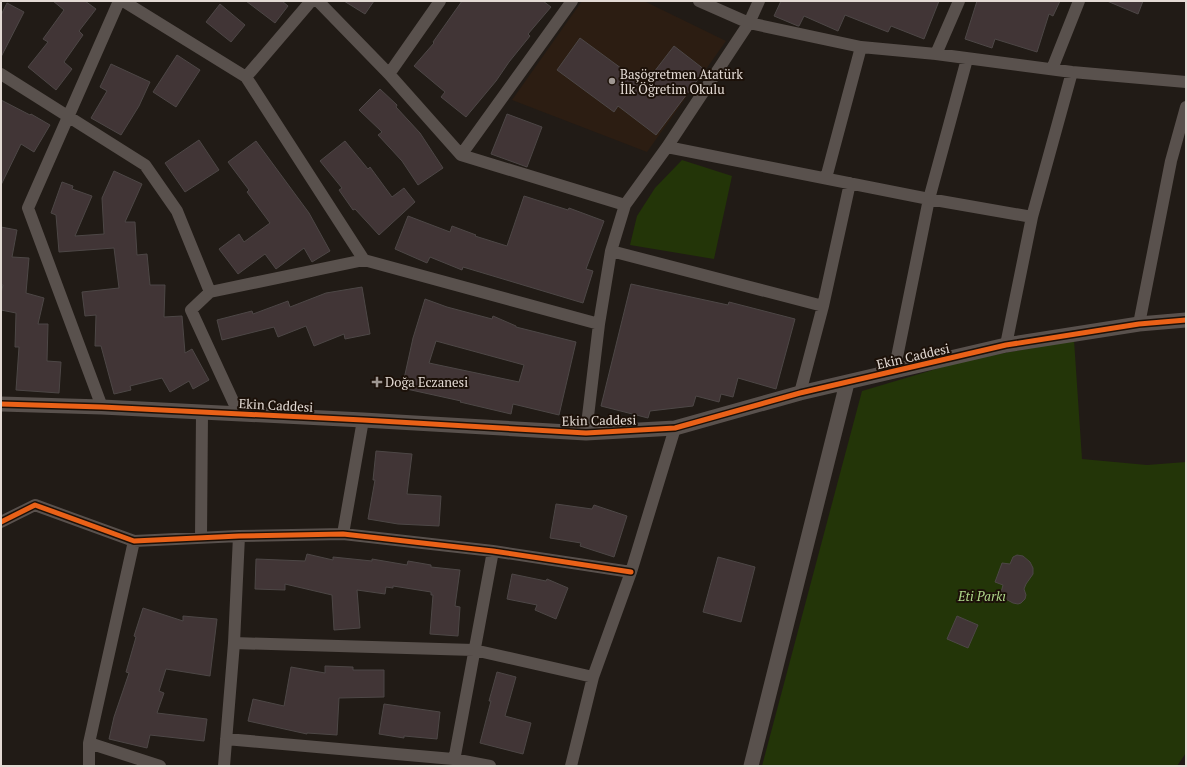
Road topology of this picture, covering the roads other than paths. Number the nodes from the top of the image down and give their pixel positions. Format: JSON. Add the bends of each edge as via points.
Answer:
{"nodes":[{"id":1,"x":118,"y":1,"type":"edge"},
{"id":2,"x":123,"y":1,"type":"edge"},
{"id":3,"x":312,"y":1,"type":"edge"},
{"id":4,"x":318,"y":1,"type":"edge"},
{"id":5,"x":440,"y":1,"type":"edge"},
{"id":6,"x":572,"y":1,"type":"edge"},
{"id":7,"x":699,"y":1,"type":"edge"},
{"id":8,"x":759,"y":1,"type":"edge"},
{"id":9,"x":959,"y":1,"type":"edge"},
{"id":10,"x":1079,"y":1,"type":"edge"},
{"id":11,"x":749,"y":23,"type":"junction"},
{"id":12,"x":861,"y":47,"type":"junction"},
{"id":13,"x":936,"y":54,"type":"junction"},
{"id":14,"x":967,"y":59,"type":"junction"},
{"id":15,"x":1052,"y":69,"type":"junction"},
{"id":16,"x":1072,"y":72,"type":"junction"},
{"id":17,"x":1,"y":74,"type":"edge"},
{"id":18,"x":389,"y":74,"type":"junction"},
{"id":19,"x":246,"y":76,"type":"junction"},
{"id":20,"x":1186,"y":82,"type":"edge"},
{"id":21,"x":1186,"y":107,"type":"edge"},
{"id":22,"x":68,"y":117,"type":"junction"},
{"id":23,"x":667,"y":147,"type":"junction"},
{"id":24,"x":462,"y":155,"type":"junction"},
{"id":25,"x":826,"y":178,"type":"junction"},
{"id":26,"x":850,"y":183,"type":"junction"},
{"id":27,"x":929,"y":199,"type":"junction"},
{"id":28,"x":625,"y":205,"type":"junction"},
{"id":29,"x":1032,"y":217,"type":"junction"},
{"id":30,"x":611,"y":251,"type":"junction"},
{"id":31,"x":364,"y":260,"type":"junction"},
{"id":32,"x":210,"y":292,"type":"junction"},
{"id":33,"x":823,"y":306,"type":"junction"},
{"id":34,"x":1186,"y":320,"type":"edge"},
{"id":35,"x":599,"y":324,"type":"junction"},
{"id":36,"x":1139,"y":324,"type":"junction"},
{"id":37,"x":1006,"y":345,"type":"junction"},
{"id":38,"x":894,"y":372,"type":"junction"},
{"id":39,"x":847,"y":383,"type":"junction"},
{"id":40,"x":800,"y":394,"type":"junction"},
{"id":41,"x":1,"y":404,"type":"edge"},
{"id":42,"x":102,"y":407,"type":"junction"},
{"id":43,"x":202,"y":413,"type":"junction"},
{"id":44,"x":239,"y":414,"type":"junction"},
{"id":45,"x":363,"y":420,"type":"junction"},
{"id":46,"x":675,"y":428,"type":"junction"},
{"id":47,"x":586,"y":433,"type":"junction"},
{"id":48,"x":1,"y":522,"type":"edge"},
{"id":49,"x":343,"y":534,"type":"junction"},
{"id":50,"x":239,"y":536,"type":"junction"},
{"id":51,"x":201,"y":538,"type":"junction"},
{"id":52,"x":134,"y":541,"type":"junction"},
{"id":53,"x":493,"y":551,"type":"junction"},
{"id":54,"x":631,"y":572,"type":"junction"},
{"id":55,"x":234,"y":642,"type":"junction"},
{"id":56,"x":474,"y":650,"type":"junction"},
{"id":57,"x":593,"y":677,"type":"junction"},
{"id":58,"x":226,"y":739,"type":"junction"},
{"id":59,"x":88,"y":743,"type":"junction"},
{"id":60,"x":453,"y":762,"type":"edge"},
{"id":61,"x":89,"y":766,"type":"edge"},
{"id":62,"x":160,"y":766,"type":"edge"},
{"id":63,"x":224,"y":766,"type":"edge"},
{"id":64,"x":490,"y":766,"type":"edge"},
{"id":65,"x":571,"y":766,"type":"edge"},
{"id":66,"x":751,"y":766,"type":"edge"}],
"edges":[{"from":1,"to":22,"type":"street"},
{"from":2,"to":19,"type":"street"},
{"from":3,"to":19,"type":"street"},
{"from":4,"to":18,"type":"street"},
{"from":5,"to":18,"type":"street"},
{"from":6,"to":24,"type":"street"},
{"from":7,"to":11,"type":"street"},
{"from":8,"to":11,"type":"street"},
{"from":9,"to":13,"type":"street"},
{"from":10,"to":15,"type":"street"},
{"from":11,"to":12,"type":"street"},
{"from":11,"to":23,"type":"street"},
{"from":12,"to":13,"type":"street"},
{"from":12,"to":25,"type":"street"},
{"from":13,"to":14,"type":"street"},
{"from":14,"to":15,"type":"street"},
{"from":14,"to":27,"type":"street"},
{"from":15,"to":16,"type":"street"},
{"from":16,"to":20,"type":"street"},
{"from":16,"to":29,"type":"street"},
{"from":17,"to":22,"type":"street"},
{"from":18,"to":24,"type":"street"},
{"from":19,"to":31,"type":"street"},
{"from":21,"to":36,"type":"street","via":[[1172,161]]},
{"from":22,"to":32,"type":"street","via":[[146,165],[177,211]]},
{"from":22,"to":42,"type":"street","via":[[28,208]]},
{"from":23,"to":25,"type":"street"},
{"from":23,"to":28,"type":"street"},
{"from":24,"to":28,"type":"street"},
{"from":25,"to":26,"type":"street"},
{"from":26,"to":27,"type":"street"},
{"from":26,"to":33,"type":"street"},
{"from":27,"to":29,"type":"street"},
{"from":27,"to":38,"type":"street"},
{"from":28,"to":30,"type":"street"},
{"from":29,"to":37,"type":"street"},
{"from":30,"to":33,"type":"street"},
{"from":30,"to":35,"type":"street"},
{"from":31,"to":32,"type":"street"},
{"from":31,"to":35,"type":"street"},
{"from":32,"to":44,"type":"street","via":[[192,310]]},
{"from":33,"to":40,"type":"street"},
{"from":34,"to":36,"type":"street","name":"Ekin Caddesi"},
{"from":35,"to":47,"type":"street"},
{"from":36,"to":37,"type":"street","name":"Ekin Caddesi"},
{"from":37,"to":38,"type":"street","name":"Ekin Caddesi"},
{"from":38,"to":39,"type":"street","name":"Ekin Caddesi"},
{"from":39,"to":40,"type":"street","name":"Ekin Caddesi"},
{"from":39,"to":66,"type":"street"},
{"from":40,"to":46,"type":"street","name":"Ekin Caddesi"},
{"from":41,"to":42,"type":"street","name":"Ekin Caddesi"},
{"from":42,"to":43,"type":"street","name":"Ekin Caddesi"},
{"from":43,"to":44,"type":"street","name":"Ekin Caddesi"},
{"from":43,"to":51,"type":"street"},
{"from":44,"to":45,"type":"street","name":"Ekin Caddesi"},
{"from":45,"to":47,"type":"street","name":"Ekin Caddesi"},
{"from":45,"to":49,"type":"street"},
{"from":46,"to":47,"type":"street","name":"Ekin Caddesi"},
{"from":46,"to":54,"type":"street"},
{"from":48,"to":52,"type":"street","via":[[35,504]]},
{"from":49,"to":50,"type":"street"},
{"from":49,"to":53,"type":"street"},
{"from":50,"to":51,"type":"street"},
{"from":50,"to":55,"type":"street"},
{"from":51,"to":52,"type":"street"},
{"from":52,"to":59,"type":"street"},
{"from":53,"to":54,"type":"street"},
{"from":53,"to":56,"type":"street"},
{"from":54,"to":57,"type":"street"},
{"from":55,"to":56,"type":"street"},
{"from":55,"to":58,"type":"street"},
{"from":56,"to":57,"type":"street"},
{"from":56,"to":60,"type":"street"},
{"from":57,"to":65,"type":"street"},
{"from":58,"to":60,"type":"street"},
{"from":58,"to":63,"type":"street"},
{"from":59,"to":61,"type":"street"},
{"from":59,"to":62,"type":"street"},
{"from":60,"to":64,"type":"street"}]}
